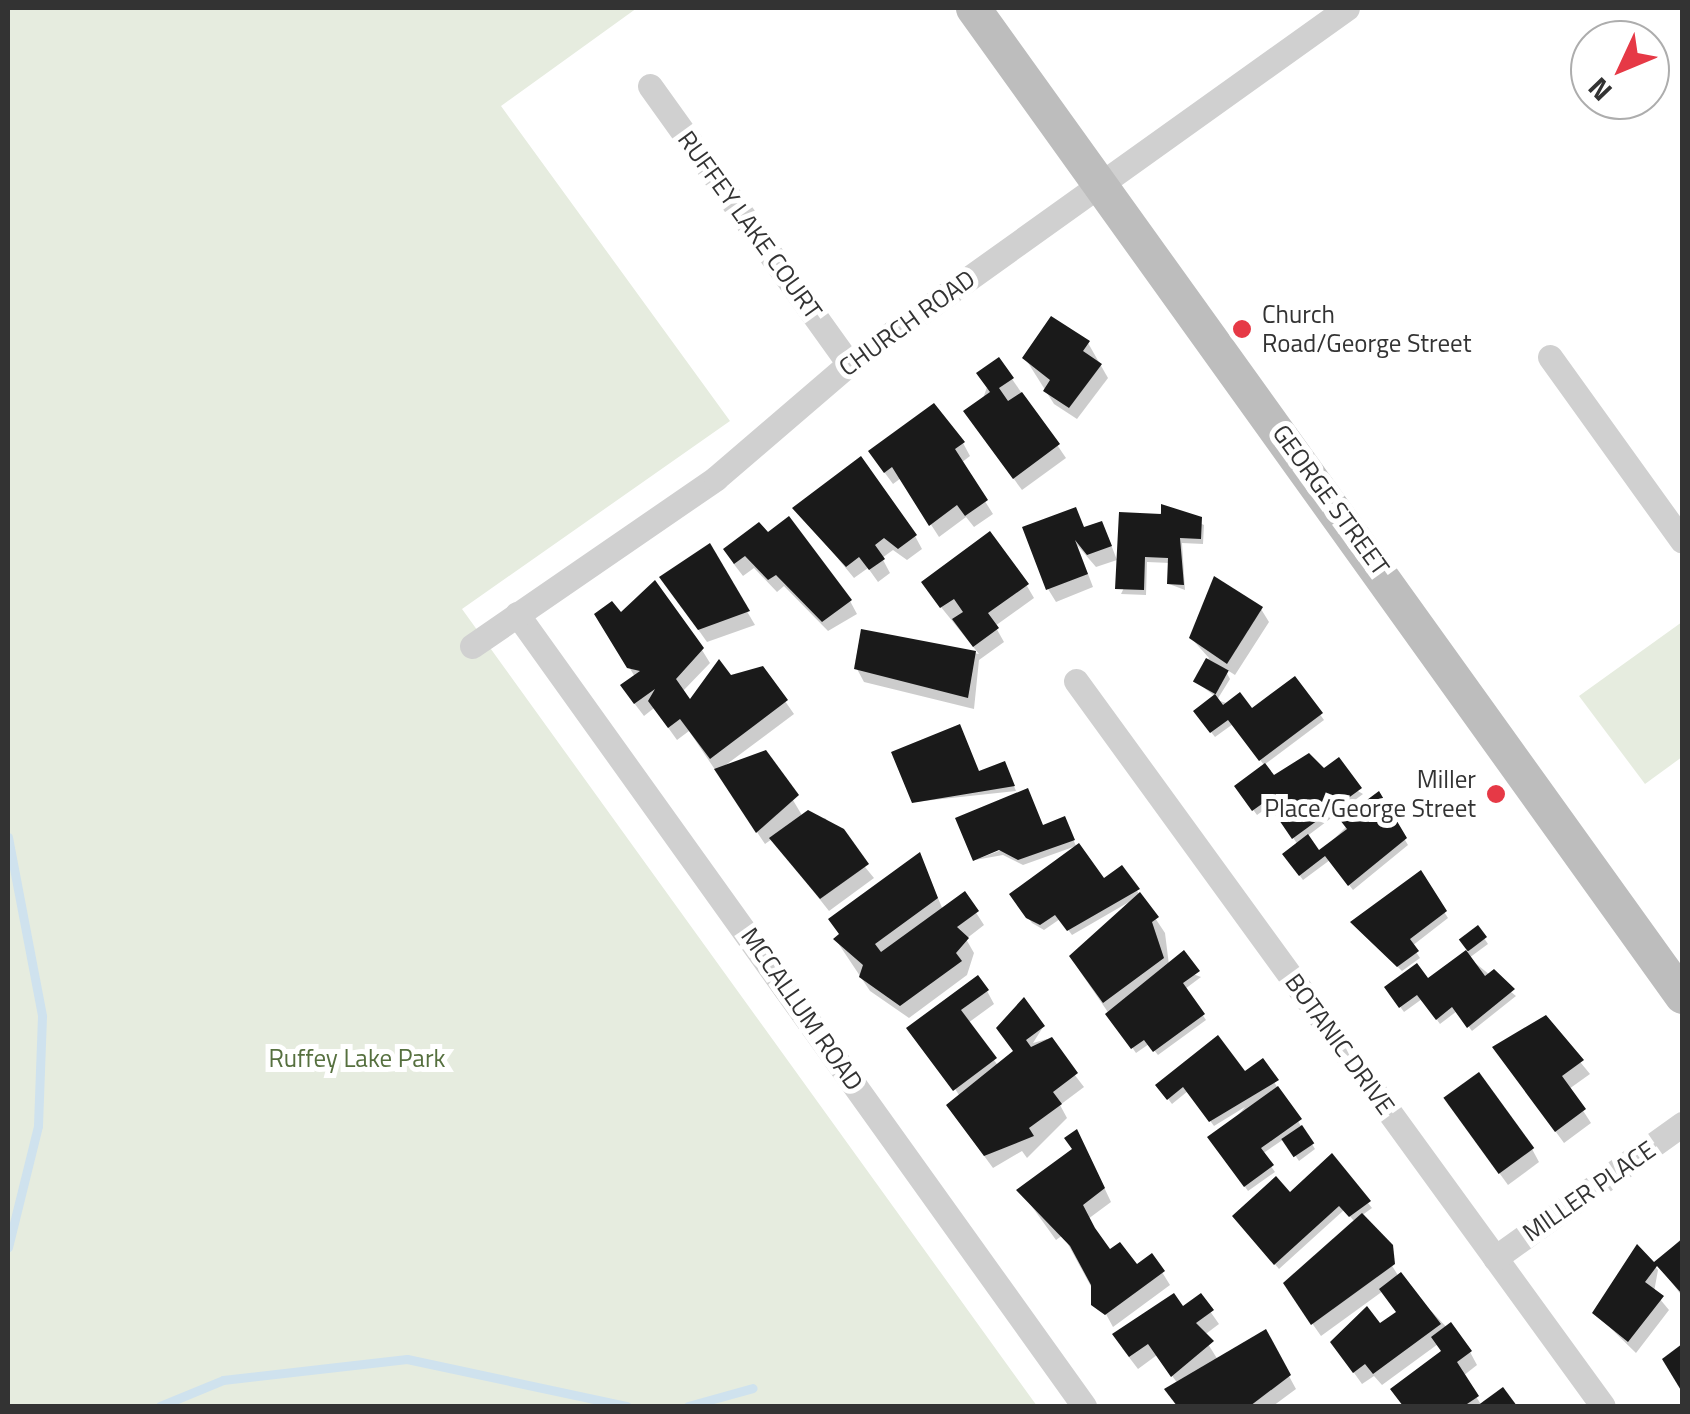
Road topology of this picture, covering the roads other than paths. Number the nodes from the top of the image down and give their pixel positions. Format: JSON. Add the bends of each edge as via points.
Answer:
{"nodes":[{"id":1,"x":973,"y":8,"type":"edge"},
{"id":2,"x":1348,"y":8,"type":"edge"},
{"id":3,"x":650,"y":86,"type":"dead end"},
{"id":4,"x":1101,"y":183,"type":"junction"},
{"id":5,"x":1550,"y":357,"type":"dead end"},
{"id":6,"x":849,"y":364,"type":"junction"},
{"id":7,"x":1682,"y":541,"type":"edge"},
{"id":8,"x":517,"y":614,"type":"junction"},
{"id":9,"x":472,"y":646,"type":"dead end"},
{"id":10,"x":1076,"y":681,"type":"dead end"},
{"id":11,"x":1682,"y":996,"type":"edge"},
{"id":12,"x":1682,"y":1124,"type":"edge"},
{"id":13,"x":1495,"y":1258,"type":"junction"},
{"id":14,"x":1084,"y":1406,"type":"edge"},
{"id":15,"x":1603,"y":1406,"type":"edge"}],
"edges":[{"from":1,"to":4,"type":"main road","name":"GEORGE STREET"},
{"from":2,"to":4,"type":"street","name":"CHURCH ROAD"},
{"from":3,"to":6,"type":"street","name":"RUFFEY LAKE COURT"},
{"from":4,"to":6,"type":"street","name":"CHURCH ROAD"},
{"from":4,"to":11,"type":"main road","name":"GEORGE STREET"},
{"from":5,"to":7,"type":"street"},
{"from":6,"to":8,"type":"street","name":"CHURCH ROAD","via":[[716,478]]},
{"from":8,"to":9,"type":"street","name":"CHURCH ROAD"},
{"from":8,"to":14,"type":"street","name":"MCCALLUM ROAD","via":[[594,734],[704,864]]},
{"from":10,"to":13,"type":"street","name":"BOTANIC DRIVE"},
{"from":12,"to":13,"type":"street","name":"MILLER PLACE"},
{"from":13,"to":15,"type":"street","name":"BOTANIC DRIVE"}]}
